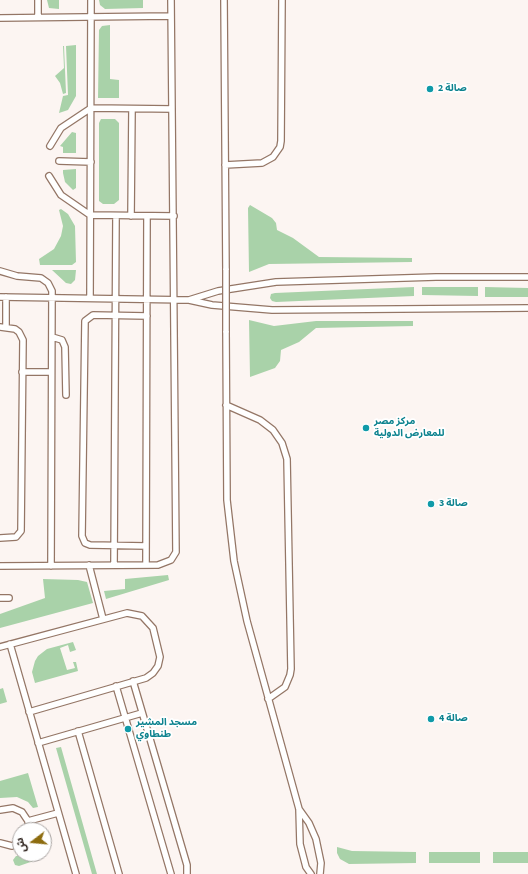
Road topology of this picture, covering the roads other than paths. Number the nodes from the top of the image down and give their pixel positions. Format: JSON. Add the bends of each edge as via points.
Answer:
{"nodes":[{"id":1,"x":38,"y":0,"type":"edge"},
{"id":2,"x":91,"y":0,"type":"edge"},
{"id":3,"x":171,"y":0,"type":"edge"},
{"id":4,"x":224,"y":0,"type":"edge"},
{"id":5,"x":282,"y":0,"type":"edge"},
{"id":6,"x":172,"y":16,"type":"junction"},
{"id":7,"x":38,"y":17,"type":"junction"},
{"id":8,"x":91,"y":17,"type":"junction"},
{"id":9,"x":0,"y":18,"type":"edge"},
{"id":10,"x":91,"y":108,"type":"junction"},
{"id":11,"x":132,"y":109,"type":"junction"},
{"id":12,"x":172,"y":109,"type":"junction"},
{"id":13,"x":50,"y":146,"type":"dead end"},
{"id":14,"x":59,"y":161,"type":"dead end"},
{"id":15,"x":91,"y":162,"type":"junction"},
{"id":16,"x":225,"y":165,"type":"junction"},
{"id":17,"x":49,"y":176,"type":"dead end"},
{"id":18,"x":90,"y":215,"type":"junction"},
{"id":19,"x":116,"y":216,"type":"junction"},
{"id":20,"x":131,"y":216,"type":"junction"},
{"id":21,"x":147,"y":216,"type":"junction"},
{"id":22,"x":174,"y":216,"type":"junction"},
{"id":23,"x":0,"y":271,"type":"edge"},
{"id":24,"x":528,"y":277,"type":"edge"},
{"id":25,"x":3,"y":297,"type":"edge"},
{"id":26,"x":52,"y":297,"type":"junction"},
{"id":27,"x":90,"y":298,"type":"junction"},
{"id":28,"x":116,"y":298,"type":"junction"},
{"id":29,"x":147,"y":299,"type":"junction"},
{"id":30,"x":174,"y":299,"type":"junction"},
{"id":31,"x":189,"y":300,"type":"junction"},
{"id":32,"x":528,"y":308,"type":"edge"},
{"id":33,"x":115,"y":315,"type":"junction"},
{"id":34,"x":147,"y":316,"type":"junction"},
{"id":35,"x":3,"y":327,"type":"edge"},
{"id":36,"x":52,"y":337,"type":"junction"},
{"id":37,"x":22,"y":372,"type":"junction"},
{"id":38,"x":52,"y":372,"type":"junction"},
{"id":39,"x":66,"y":395,"type":"dead end"},
{"id":40,"x":226,"y":405,"type":"junction"},
{"id":41,"x":0,"y":538,"type":"edge"},
{"id":42,"x":114,"y":546,"type":"junction"},
{"id":43,"x":146,"y":546,"type":"junction"},
{"id":44,"x":89,"y":565,"type":"junction"},
{"id":45,"x":114,"y":565,"type":"junction"},
{"id":46,"x":146,"y":565,"type":"junction"},
{"id":47,"x":0,"y":566,"type":"edge"},
{"id":48,"x":51,"y":566,"type":"junction"},
{"id":49,"x":0,"y":598,"type":"edge"},
{"id":50,"x":9,"y":598,"type":"dead end"},
{"id":51,"x":104,"y":619,"type":"junction"},
{"id":52,"x":10,"y":644,"type":"junction"},
{"id":53,"x":0,"y":647,"type":"edge"},
{"id":54,"x":132,"y":681,"type":"junction"},
{"id":55,"x":116,"y":686,"type":"junction"},
{"id":56,"x":268,"y":699,"type":"junction"},
{"id":57,"x":30,"y":712,"type":"junction"},
{"id":58,"x":142,"y":713,"type":"junction"},
{"id":59,"x":125,"y":717,"type":"junction"},
{"id":60,"x":78,"y":732,"type":"junction"},
{"id":61,"x":38,"y":743,"type":"junction"},
{"id":62,"x":299,"y":808,"type":"junction"},
{"id":63,"x":0,"y":810,"type":"edge"},
{"id":64,"x":58,"y":813,"type":"junction"},
{"id":65,"x":28,"y":821,"type":"joint"},
{"id":66,"x":0,"y":843,"type":"edge"},
{"id":67,"x":12,"y":846,"type":"edge"},
{"id":68,"x":76,"y":874,"type":"edge"},
{"id":69,"x":119,"y":874,"type":"edge"},
{"id":70,"x":171,"y":874,"type":"edge"},
{"id":71,"x":187,"y":874,"type":"edge"},
{"id":72,"x":311,"y":874,"type":"edge"},
{"id":73,"x":320,"y":874,"type":"edge"}],
"edges":[{"from":1,"to":7,"type":"lane"},
{"from":2,"to":8,"type":"lane"},
{"from":3,"to":6,"type":"lane"},
{"from":4,"to":16,"type":"lane"},
{"from":5,"to":16,"type":"lane","via":[[280,147],[273,157],[262,163]]},
{"from":6,"to":8,"type":"lane"},
{"from":6,"to":12,"type":"lane"},
{"from":7,"to":8,"type":"lane"},
{"from":7,"to":9,"type":"lane"},
{"from":8,"to":10,"type":"lane"},
{"from":10,"to":11,"type":"lane"},
{"from":10,"to":13,"type":"lane","via":[[61,128]]},
{"from":10,"to":15,"type":"lane"},
{"from":11,"to":12,"type":"lane"},
{"from":11,"to":20,"type":"lane"},
{"from":12,"to":22,"type":"lane"},
{"from":14,"to":15,"type":"lane"},
{"from":15,"to":18,"type":"lane"},
{"from":16,"to":40,"type":"lane","bridge":true},
{"from":17,"to":18,"type":"lane","via":[[61,195]]},
{"from":18,"to":19,"type":"lane"},
{"from":18,"to":27,"type":"lane"},
{"from":19,"to":20,"type":"lane"},
{"from":19,"to":28,"type":"lane"},
{"from":20,"to":21,"type":"lane"},
{"from":21,"to":22,"type":"lane"},
{"from":21,"to":29,"type":"lane"},
{"from":22,"to":30,"type":"lane"},
{"from":23,"to":26,"type":"lane","via":[[17,276],[41,278],[50,287]]},
{"from":24,"to":31,"type":"lane","via":[[276,282],[218,291]]},
{"from":25,"to":26,"type":"lane"},
{"from":25,"to":35,"type":"lane"},
{"from":26,"to":27,"type":"lane"},
{"from":26,"to":36,"type":"lane"},
{"from":27,"to":28,"type":"lane"},
{"from":28,"to":29,"type":"lane"},
{"from":28,"to":33,"type":"lane"},
{"from":29,"to":30,"type":"lane"},
{"from":29,"to":34,"type":"lane"},
{"from":30,"to":31,"type":"lane"},
{"from":30,"to":46,"type":"lane","via":[[177,548],[174,557],[168,563]]},
{"from":31,"to":32,"type":"lane","via":[[212,305],[267,310]]},
{"from":33,"to":34,"type":"lane"},
{"from":33,"to":42,"type":"lane"},
{"from":33,"to":42,"type":"lane","via":[[94,315],[85,321],[82,536],[87,545]]},
{"from":34,"to":43,"type":"lane"},
{"from":35,"to":37,"type":"lane","via":[[15,329],[21,335]]},
{"from":36,"to":38,"type":"lane"},
{"from":36,"to":39,"type":"lane","via":[[62,340],[65,346]]},
{"from":37,"to":38,"type":"lane"},
{"from":37,"to":41,"type":"lane","via":[[21,531],[16,537]]},
{"from":38,"to":48,"type":"lane"},
{"from":40,"to":56,"type":"lane","via":[[231,541],[242,601]]},
{"from":40,"to":56,"type":"lane","via":[[260,420],[273,430],[282,443],[287,459],[291,668],[285,688],[275,697]]},
{"from":42,"to":43,"type":"lane"},
{"from":42,"to":45,"type":"lane"},
{"from":43,"to":46,"type":"lane"},
{"from":44,"to":45,"type":"lane"},
{"from":44,"to":48,"type":"lane"},
{"from":44,"to":51,"type":"lane"},
{"from":45,"to":46,"type":"lane"},
{"from":47,"to":48,"type":"lane"},
{"from":49,"to":50,"type":"lane"},
{"from":51,"to":52,"type":"lane"},
{"from":51,"to":54,"type":"lane","via":[[132,613],[142,616],[153,628],[160,657],[158,666],[150,676]]},
{"from":52,"to":53,"type":"lane"},
{"from":52,"to":57,"type":"lane"},
{"from":54,"to":55,"type":"lane"},
{"from":54,"to":58,"type":"lane"},
{"from":55,"to":57,"type":"lane"},
{"from":55,"to":59,"type":"lane"},
{"from":56,"to":62,"type":"lane"},
{"from":57,"to":61,"type":"lane"},
{"from":58,"to":59,"type":"lane"},
{"from":58,"to":71,"type":"lane","via":[[187,866]]},
{"from":59,"to":60,"type":"lane"},
{"from":59,"to":70,"type":"lane"},
{"from":60,"to":61,"type":"lane"},
{"from":60,"to":69,"type":"lane"},
{"from":61,"to":64,"type":"lane"},
{"from":62,"to":72,"type":"lane","via":[[300,844],[306,867]]},
{"from":62,"to":73,"type":"lane","via":[[316,839],[321,863]]},
{"from":63,"to":65,"type":"lane","via":[[18,809]]},
{"from":64,"to":65,"type":"lane"},
{"from":64,"to":68,"type":"lane"},
{"from":66,"to":67,"type":"lane"}]}
